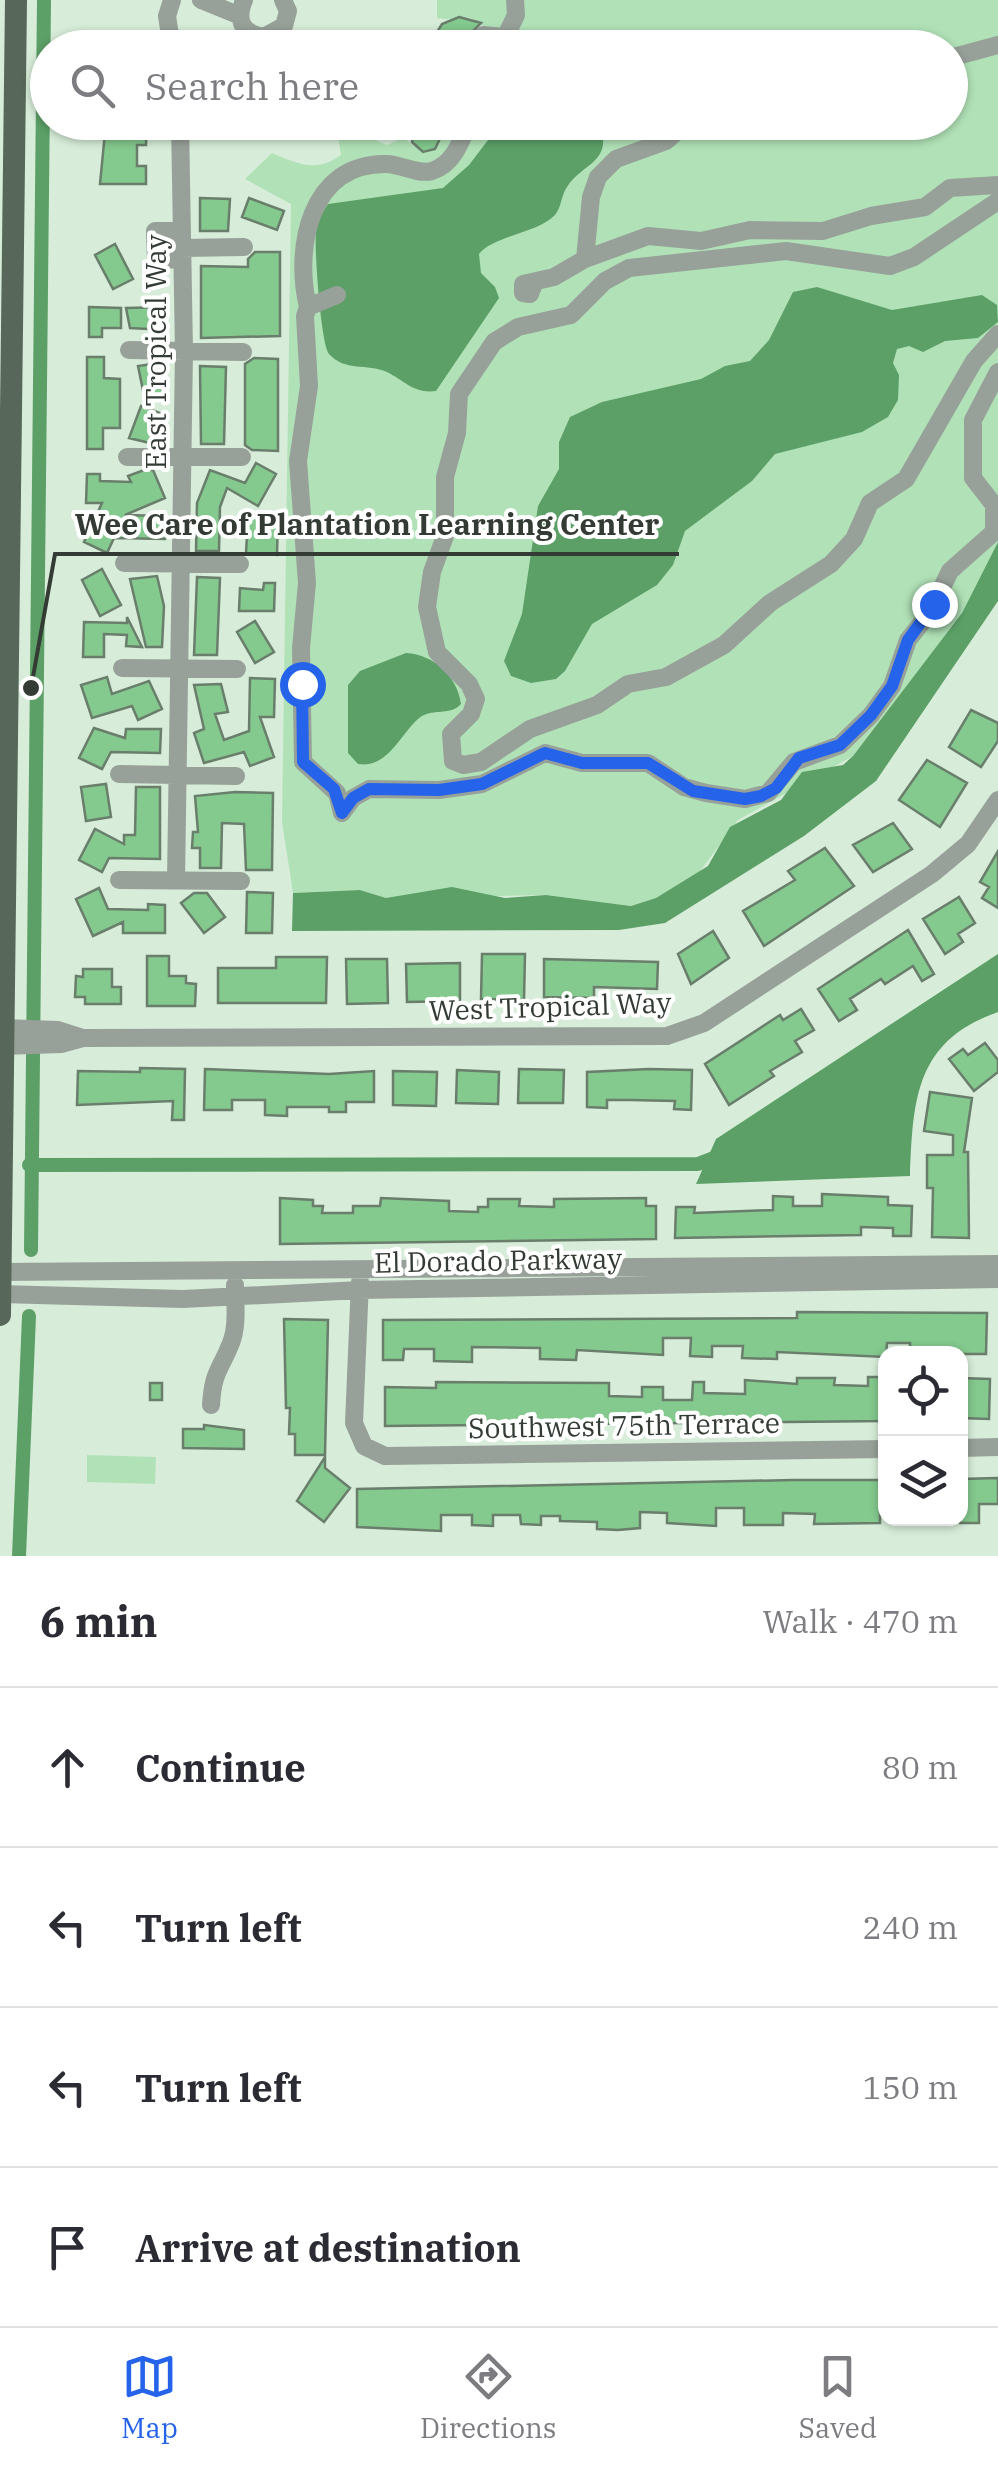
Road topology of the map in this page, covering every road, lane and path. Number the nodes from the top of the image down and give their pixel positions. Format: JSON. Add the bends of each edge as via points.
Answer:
{"nodes":[{"id":1,"x":16,"y":0,"type":"edge"},
{"id":2,"x":172,"y":0,"type":"edge"},
{"id":3,"x":201,"y":0,"type":"edge"},
{"id":4,"x":282,"y":0,"type":"edge"},
{"id":5,"x":515,"y":0,"type":"edge"},
{"id":6,"x":241,"y":8,"type":"edge"},
{"id":7,"x":169,"y":30,"type":"edge"},
{"id":8,"x":276,"y":30,"type":"edge"},
{"id":9,"x":508,"y":30,"type":"edge"},
{"id":10,"x":998,"y":45,"type":"edge"},
{"id":11,"x":968,"y":53,"type":"edge"},
{"id":12,"x":180,"y":140,"type":"edge"},
{"id":13,"x":462,"y":140,"type":"edge"},
{"id":14,"x":668,"y":140,"type":"edge"},
{"id":15,"x":998,"y":185,"type":"edge"},
{"id":16,"x":998,"y":201,"type":"edge"},
{"id":17,"x":182,"y":246,"type":"junction"},
{"id":18,"x":244,"y":247,"type":"dead end"},
{"id":19,"x":585,"y":259,"type":"junction"},
{"id":20,"x":534,"y":284,"type":"dead end"},
{"id":21,"x":336,"y":295,"type":"dead end"},
{"id":22,"x":313,"y":305,"type":"junction"},
{"id":23,"x":998,"y":334,"type":"edge"},
{"id":24,"x":129,"y":350,"type":"dead end"},
{"id":25,"x":184,"y":350,"type":"junction"},
{"id":26,"x":243,"y":352,"type":"dead end"},
{"id":27,"x":998,"y":372,"type":"edge"},
{"id":28,"x":183,"y":456,"type":"junction"},
{"id":29,"x":127,"y":457,"type":"dead end"},
{"id":30,"x":242,"y":458,"type":"dead end"},
{"id":31,"x":6,"y":506,"type":"edge"},
{"id":32,"x":124,"y":563,"type":"dead end"},
{"id":33,"x":182,"y":564,"type":"junction"},
{"id":34,"x":240,"y":564,"type":"dead end"},
{"id":35,"x":122,"y":668,"type":"dead end"},
{"id":36,"x":180,"y":668,"type":"junction"},
{"id":37,"x":236,"y":670,"type":"dead end"},
{"id":38,"x":118,"y":774,"type":"dead end"},
{"id":39,"x":178,"y":775,"type":"junction"},
{"id":40,"x":236,"y":776,"type":"dead end"},
{"id":41,"x":998,"y":800,"type":"edge"},
{"id":42,"x":119,"y":880,"type":"dead end"},
{"id":43,"x":176,"y":880,"type":"junction"},
{"id":44,"x":241,"y":881,"type":"dead end"},
{"id":45,"x":19,"y":1038,"type":"edge"},
{"id":46,"x":998,"y":1264,"type":"edge"},
{"id":47,"x":183,"y":1269,"type":"junction"},
{"id":48,"x":235,"y":1270,"type":"junction"},
{"id":49,"x":0,"y":1272,"type":"edge"},
{"id":50,"x":58,"y":1272,"type":"junction"},
{"id":51,"x":687,"y":1276,"type":"junction"},
{"id":52,"x":998,"y":1279,"type":"edge"},
{"id":53,"x":360,"y":1281,"type":"junction"},
{"id":54,"x":0,"y":1294,"type":"edge"},
{"id":55,"x":235,"y":1294,"type":"junction"},
{"id":56,"x":58,"y":1296,"type":"junction"},
{"id":57,"x":184,"y":1298,"type":"junction"},
{"id":58,"x":0,"y":1315,"type":"edge"},
{"id":59,"x":212,"y":1405,"type":"dead end"},
{"id":60,"x":998,"y":1447,"type":"edge"},
{"id":61,"x":968,"y":1448,"type":"edge"},
{"id":62,"x":878,"y":1449,"type":"edge"}],
"edges":[{"from":1,"to":31,"type":"main road"},
{"from":2,"to":7,"type":"street"},
{"from":3,"to":6,"type":"street"},
{"from":4,"to":8,"type":"street","via":[[288,18]]},
{"from":5,"to":9,"type":"street"},
{"from":10,"to":11,"type":"street"},
{"from":12,"to":17,"type":"street","name":"East Tropical Way"},
{"from":13,"to":22,"type":"street","via":[[442,166],[424,172],[376,165],[323,193],[306,235]]},
{"from":14,"to":19,"type":"street","via":[[616,159],[598,178]]},
{"from":15,"to":19,"type":"street","via":[[950,188],[924,208],[824,231],[750,230],[702,241],[648,236]]},
{"from":16,"to":23,"type":"street","via":[[890,266],[802,250],[629,268],[571,314],[518,327],[494,342],[459,394],[445,477],[445,536],[428,590],[431,641],[476,699],[451,734],[454,761],[481,762],[530,730],[628,684],[666,677],[724,646],[770,603],[831,564],[854,539],[870,503],[906,480],[974,360]]},
{"from":17,"to":18,"type":"street"},
{"from":17,"to":25,"type":"street","name":"East Tropical Way"},
{"from":19,"to":20,"type":"street"},
{"from":21,"to":22,"type":"street"},
{"from":22,"to":27,"type":"street","via":[[298,461],[308,583],[301,756],[337,793],[342,813],[369,789],[482,784],[545,753],[582,763],[648,763],[684,787],[745,799],[768,793],[794,762],[840,745],[892,686],[908,640],[950,570],[994,532],[994,505],[972,478],[973,420]]},
{"from":24,"to":25,"type":"street"},
{"from":25,"to":26,"type":"street"},
{"from":25,"to":28,"type":"street","name":"East Tropical Way"},
{"from":28,"to":29,"type":"street"},
{"from":28,"to":30,"type":"street"},
{"from":28,"to":33,"type":"street","name":"East Tropical Way"},
{"from":31,"to":45,"type":"main road"},
{"from":32,"to":33,"type":"street"},
{"from":33,"to":34,"type":"street"},
{"from":33,"to":36,"type":"street","name":"East Tropical Way"},
{"from":35,"to":36,"type":"street"},
{"from":36,"to":37,"type":"street"},
{"from":36,"to":39,"type":"street","name":"East Tropical Way"},
{"from":38,"to":39,"type":"street"},
{"from":39,"to":40,"type":"street"},
{"from":39,"to":43,"type":"street","name":"East Tropical Way"},
{"from":41,"to":45,"type":"street","name":"West Tropical Way","via":[[968,844],[932,874],[704,1023],[668,1036]]},
{"from":42,"to":43,"type":"street"},
{"from":43,"to":44,"type":"street"},
{"from":45,"to":49,"type":"main road"},
{"from":46,"to":51,"type":"street","name":"El Dorado Parkway"},
{"from":47,"to":48,"type":"street","name":"El Dorado Parkway"},
{"from":47,"to":50,"type":"street","name":"El Dorado Parkway"},
{"from":47,"to":57,"type":"street"},
{"from":48,"to":53,"type":"street","name":"El Dorado Parkway"},
{"from":48,"to":55,"type":"street"},
{"from":49,"to":50,"type":"street","name":"El Dorado Parkway"},
{"from":49,"to":54,"type":"main road"},
{"from":50,"to":56,"type":"street"},
{"from":51,"to":52,"type":"street","name":"El Dorado Parkway"},
{"from":51,"to":53,"type":"street","name":"El Dorado Parkway"},
{"from":53,"to":55,"type":"street","name":"El Dorado Parkway"},
{"from":53,"to":62,"type":"street","name":"Southwest 75th Terrace","via":[[354,1423],[364,1446],[385,1456]]},
{"from":54,"to":56,"type":"street","name":"El Dorado Parkway"},
{"from":54,"to":58,"type":"main road"},
{"from":55,"to":57,"type":"street","name":"El Dorado Parkway"},
{"from":55,"to":59,"type":"street","via":[[235,1326],[218,1363]]},
{"from":56,"to":57,"type":"street","name":"El Dorado Parkway"},
{"from":60,"to":61,"type":"street"}]}
